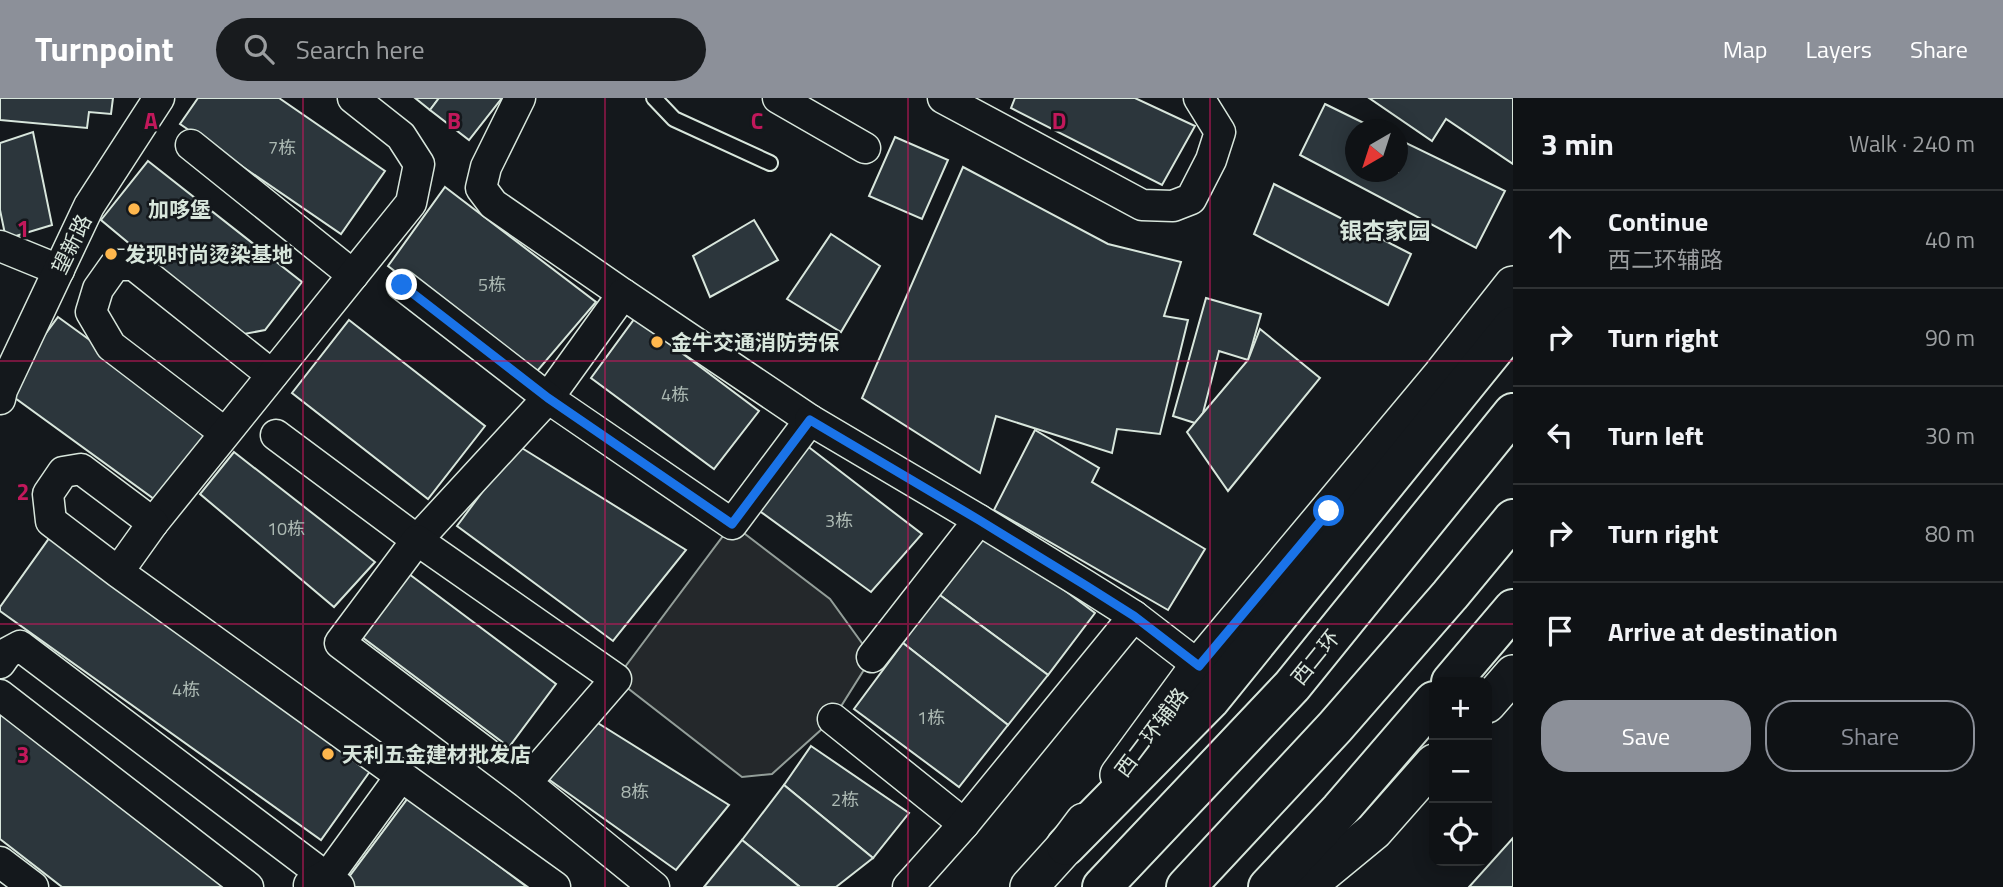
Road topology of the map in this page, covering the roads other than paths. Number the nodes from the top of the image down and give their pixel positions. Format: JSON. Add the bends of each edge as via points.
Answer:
{"nodes":[{"id":1,"x":159,"y":98,"type":"edge"},
{"id":2,"x":353,"y":98,"type":"edge"},
{"id":3,"x":520,"y":98,"type":"edge"},
{"id":4,"x":654,"y":98,"type":"edge"},
{"id":5,"x":778,"y":98,"type":"edge"},
{"id":6,"x":943,"y":98,"type":"edge"},
{"id":7,"x":1199,"y":98,"type":"edge"},
{"id":8,"x":191,"y":145,"type":"dead end"},
{"id":9,"x":865,"y":148,"type":"dead end"},
{"id":10,"x":770,"y":163,"type":"dead end"},
{"id":11,"x":0,"y":246,"type":"edge"},
{"id":12,"x":59,"y":270,"type":"junction"},
{"id":13,"x":353,"y":275,"type":"junction"},
{"id":14,"x":402,"y":285,"type":"dead end"},
{"id":15,"x":1513,"y":285,"type":"edge"},
{"id":16,"x":622,"y":294,"type":"junction"},
{"id":17,"x":1513,"y":326,"type":"edge"},
{"id":18,"x":272,"y":375,"type":"junction"},
{"id":19,"x":548,"y":398,"type":"junction"},
{"id":20,"x":0,"y":399,"type":"edge"},
{"id":21,"x":1513,"y":413,"type":"edge"},
{"id":22,"x":810,"y":420,"type":"junction"},
{"id":23,"x":225,"y":433,"type":"junction"},
{"id":24,"x":275,"y":435,"type":"dead end"},
{"id":25,"x":1513,"y":519,"type":"edge"},
{"id":26,"x":979,"y":520,"type":"junction"},
{"id":27,"x":153,"y":523,"type":"junction"},
{"id":28,"x":417,"y":540,"type":"junction"},
{"id":29,"x":118,"y":572,"type":"junction"},
{"id":30,"x":1513,"y":608,"type":"edge"},
{"id":31,"x":1134,"y":616,"type":"junction"},
{"id":32,"x":872,"y":657,"type":"dead end"},
{"id":33,"x":0,"y":663,"type":"edge"},
{"id":34,"x":1513,"y":674,"type":"edge"},
{"id":35,"x":1455,"y":677,"type":"edge"},
{"id":36,"x":1205,"y":683,"type":"junction"},
{"id":37,"x":0,"y":695,"type":"edge"},
{"id":38,"x":1492,"y":698,"type":"edge"},
{"id":39,"x":1429,"y":707,"type":"edge"},
{"id":40,"x":833,"y":719,"type":"dead end"},
{"id":41,"x":1429,"y":769,"type":"edge"},
{"id":42,"x":401,"y":776,"type":"junction"},
{"id":43,"x":526,"y":783,"type":"junction"},
{"id":44,"x":964,"y":824,"type":"junction"},
{"id":45,"x":1066,"y":846,"type":"joint"},
{"id":46,"x":0,"y":862,"type":"edge"},
{"id":47,"x":324,"y":883,"type":"edge"},
{"id":48,"x":33,"y":887,"type":"edge"},
{"id":49,"x":248,"y":887,"type":"edge"},
{"id":50,"x":555,"y":887,"type":"edge"},
{"id":51,"x":654,"y":887,"type":"edge"},
{"id":52,"x":908,"y":887,"type":"edge"},
{"id":53,"x":1029,"y":887,"type":"edge"},
{"id":54,"x":1102,"y":887,"type":"edge"},
{"id":55,"x":1186,"y":887,"type":"edge"},
{"id":56,"x":1268,"y":887,"type":"edge"},
{"id":57,"x":1306,"y":887,"type":"edge"}],
"edges":[{"from":1,"to":12,"type":"street","name":"望新路","via":[[89,206]]},
{"from":2,"to":13,"type":"street","via":[[401,136],[419,164],[411,203]]},
{"from":3,"to":16,"type":"street","via":[[486,167],[481,188],[493,204]]},
{"from":4,"to":10,"type":"lane","via":[[674,119]]},
{"from":5,"to":9,"type":"street"},
{"from":6,"to":7,"type":"street","via":[[1142,205],[1173,206],[1191,200],[1220,132]]},
{"from":8,"to":13,"type":"street"},
{"from":11,"to":12,"type":"street"},
{"from":12,"to":20,"type":"street","name":"望新路"},
{"from":13,"to":18,"type":"street"},
{"from":14,"to":19,"type":"street"},
{"from":15,"to":36,"type":"street","name":"西二环辅路"},
{"from":16,"to":19,"type":"street"},
{"from":16,"to":22,"type":"street"},
{"from":17,"to":36,"type":"highway"},
{"from":18,"to":23,"type":"street"},
{"from":18,"to":23,"type":"street","via":[[134,265],[115,265],[98,289],[91,312],[111,346]]},
{"from":19,"to":22,"type":"street","via":[[732,524]]},
{"from":19,"to":28,"type":"street"},
{"from":21,"to":54,"type":"highway","name":"西二环","via":[[1292,686]]},
{"from":22,"to":26,"type":"street"},
{"from":23,"to":27,"type":"street"},
{"from":24,"to":28,"type":"street"},
{"from":25,"to":55,"type":"highway","via":[[1335,727]]},
{"from":26,"to":31,"type":"street"},
{"from":26,"to":32,"type":"street"},
{"from":27,"to":29,"type":"street"},
{"from":27,"to":29,"type":"street","via":[[81,469],[63,472],[48,494],[51,521]]},
{"from":28,"to":43,"type":"street","via":[[341,643]]},
{"from":28,"to":43,"type":"street","via":[[616,678]]},
{"from":29,"to":42,"type":"street"},
{"from":30,"to":35,"type":"highway"},
{"from":31,"to":36,"type":"street"},
{"from":31,"to":44,"type":"street"},
{"from":33,"to":47,"type":"street","via":[[20,646]]},
{"from":34,"to":38,"type":"street"},
{"from":36,"to":45,"type":"highway"},
{"from":37,"to":49,"type":"street"},
{"from":39,"to":56,"type":"highway"},
{"from":40,"to":44,"type":"street"},
{"from":41,"to":57,"type":"street","via":[[1374,831]]},
{"from":42,"to":47,"type":"street"},
{"from":42,"to":50,"type":"street"},
{"from":43,"to":51,"type":"street"},
{"from":44,"to":52,"type":"street"},
{"from":45,"to":53,"type":"street"},
{"from":46,"to":48,"type":"street"}]}
